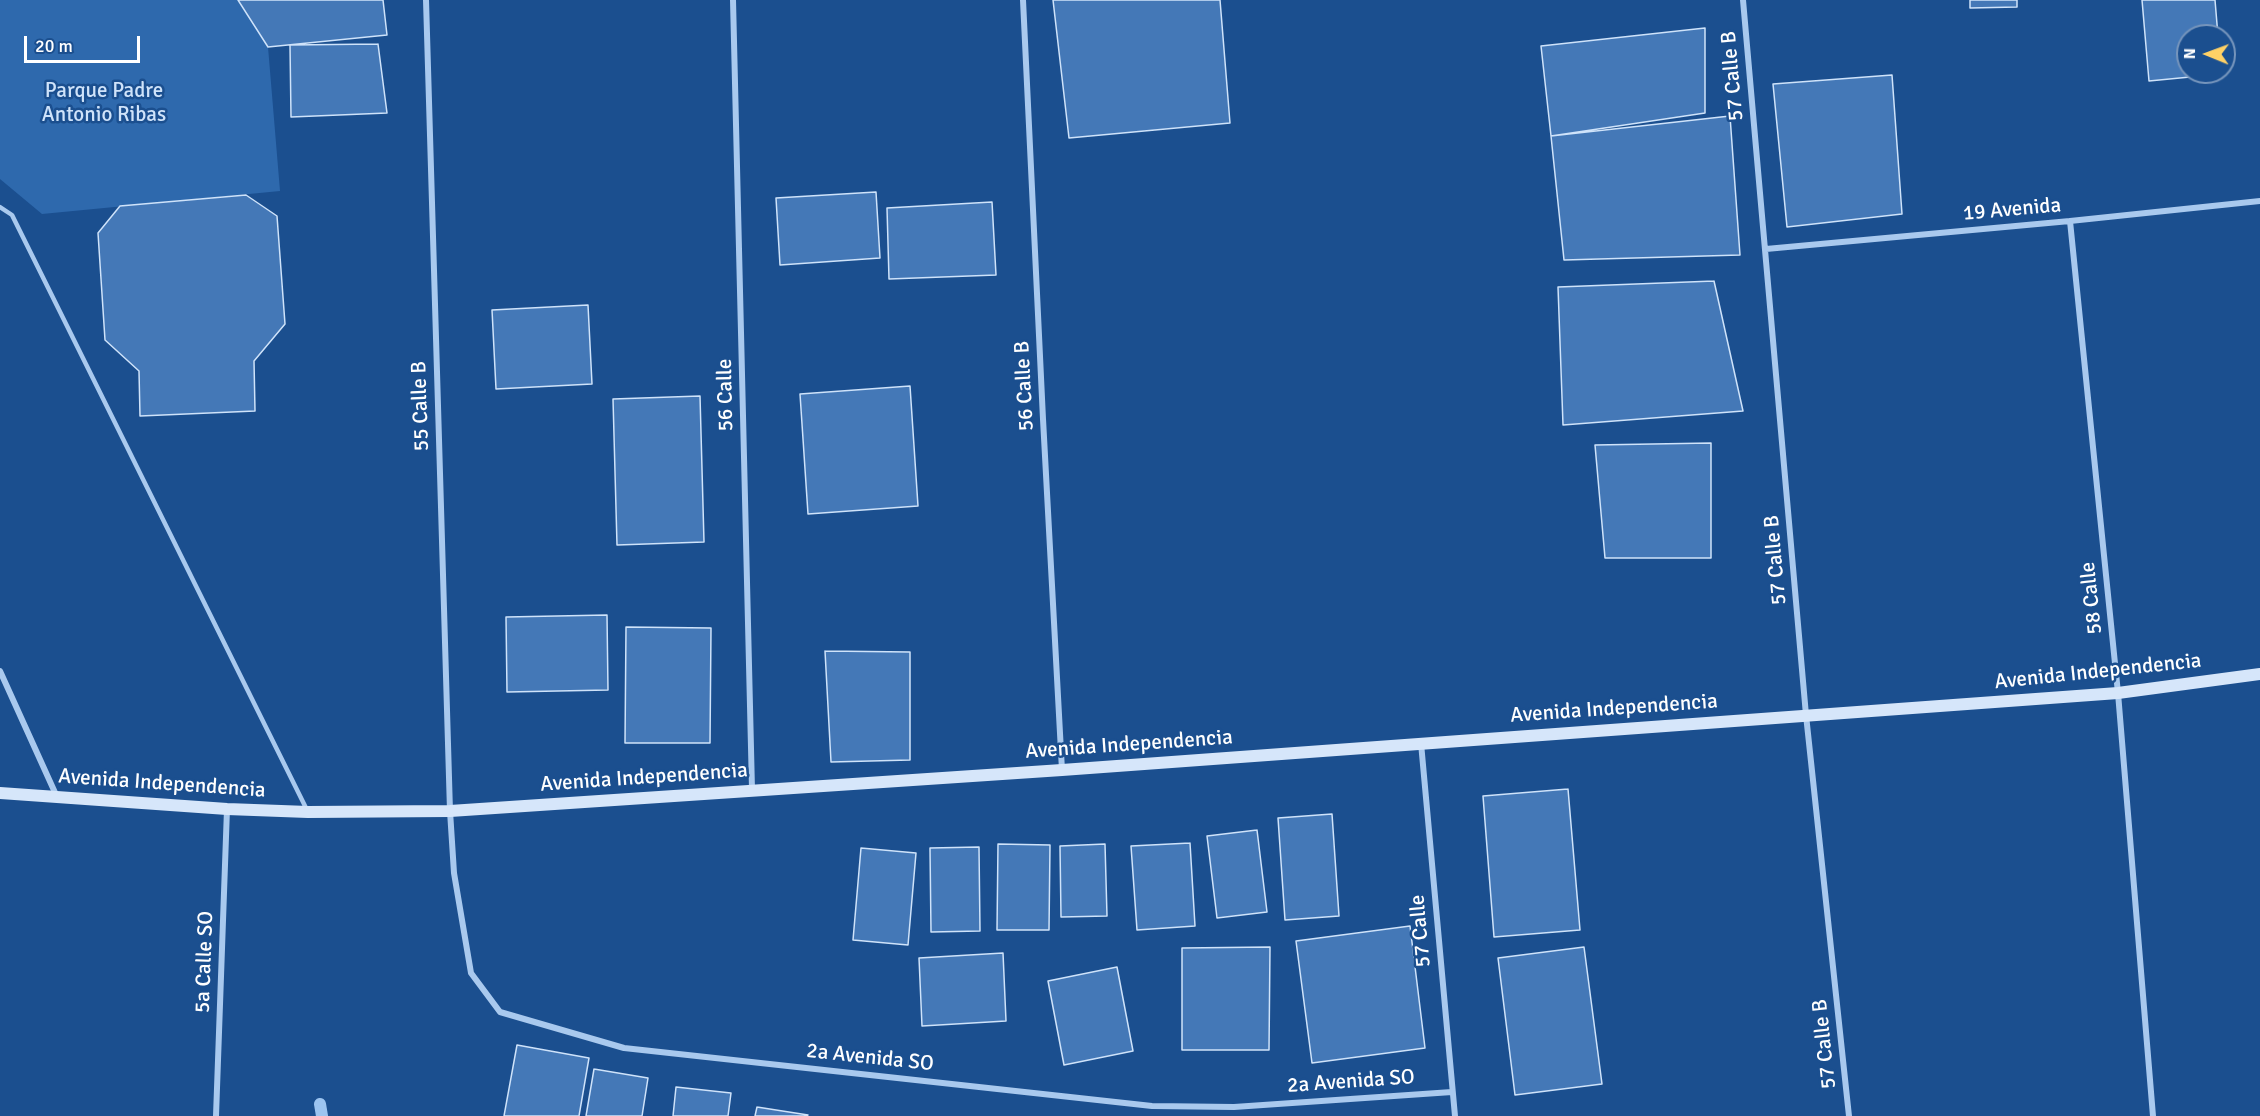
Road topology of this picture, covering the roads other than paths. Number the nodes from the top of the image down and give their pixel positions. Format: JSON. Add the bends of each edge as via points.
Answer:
{"nodes":[{"id":1,"x":426,"y":0,"type":"edge"},
{"id":2,"x":734,"y":0,"type":"edge"},
{"id":3,"x":1023,"y":0,"type":"edge"},
{"id":4,"x":1743,"y":0,"type":"edge"},
{"id":5,"x":2260,"y":201,"type":"edge"},
{"id":6,"x":0,"y":207,"type":"edge"},
{"id":7,"x":2070,"y":222,"type":"junction"},
{"id":8,"x":1766,"y":249,"type":"junction"},
{"id":9,"x":0,"y":671,"type":"edge"},
{"id":10,"x":2260,"y":674,"type":"edge"},
{"id":11,"x":2118,"y":693,"type":"junction"},
{"id":12,"x":1806,"y":715,"type":"junction"},
{"id":13,"x":1420,"y":742,"type":"junction"},
{"id":14,"x":1062,"y":770,"type":"junction"},
{"id":15,"x":753,"y":789,"type":"junction"},
{"id":16,"x":0,"y":793,"type":"edge"},
{"id":17,"x":58,"y":797,"type":"junction"},
{"id":18,"x":227,"y":809,"type":"junction"},
{"id":19,"x":308,"y":812,"type":"junction"},
{"id":20,"x":450,"y":812,"type":"junction"},
{"id":21,"x":1452,"y":1092,"type":"junction"},
{"id":22,"x":216,"y":1116,"type":"edge"},
{"id":23,"x":1455,"y":1116,"type":"edge"},
{"id":24,"x":1849,"y":1116,"type":"edge"},
{"id":25,"x":2153,"y":1116,"type":"edge"}],
"edges":[{"from":1,"to":20,"type":"street","name":"55 Calle B"},
{"from":2,"to":15,"type":"street","name":"56 Calle"},
{"from":3,"to":14,"type":"street","name":"56 Calle B"},
{"from":4,"to":8,"type":"street","name":"57 Calle B"},
{"from":5,"to":7,"type":"street","name":"19 Avenida"},
{"from":6,"to":19,"type":"lane","via":[[12,216]]},
{"from":7,"to":8,"type":"street","name":"19 Avenida"},
{"from":7,"to":11,"type":"street","name":"58 Calle"},
{"from":8,"to":12,"type":"street","name":"57 Calle B"},
{"from":9,"to":17,"type":"street"},
{"from":10,"to":11,"type":"street","name":"Avenida Independencia"},
{"from":11,"to":12,"type":"street","name":"Avenida Independencia"},
{"from":11,"to":25,"type":"street","name":"58 Calle"},
{"from":12,"to":13,"type":"street","name":"Avenida Independencia"},
{"from":12,"to":24,"type":"street","name":"57 Calle B"},
{"from":13,"to":14,"type":"street","name":"Avenida Independencia"},
{"from":13,"to":21,"type":"street","name":"57 Calle"},
{"from":14,"to":15,"type":"street","name":"Avenida Independencia"},
{"from":15,"to":20,"type":"street","name":"Avenida Independencia"},
{"from":16,"to":17,"type":"street","name":"Avenida Independencia"},
{"from":17,"to":18,"type":"street","name":"Avenida Independencia"},
{"from":18,"to":19,"type":"street","name":"Avenida Independencia"},
{"from":18,"to":22,"type":"street","name":"5a Calle SO"},
{"from":19,"to":20,"type":"street","name":"Avenida Independencia"},
{"from":20,"to":21,"type":"street","name":"2a Avenida SO","via":[[456,884],[471,973],[500,1012],[624,1048],[1152,1106],[1234,1107]]},
{"from":21,"to":23,"type":"street","name":"57 Calle"}]}
